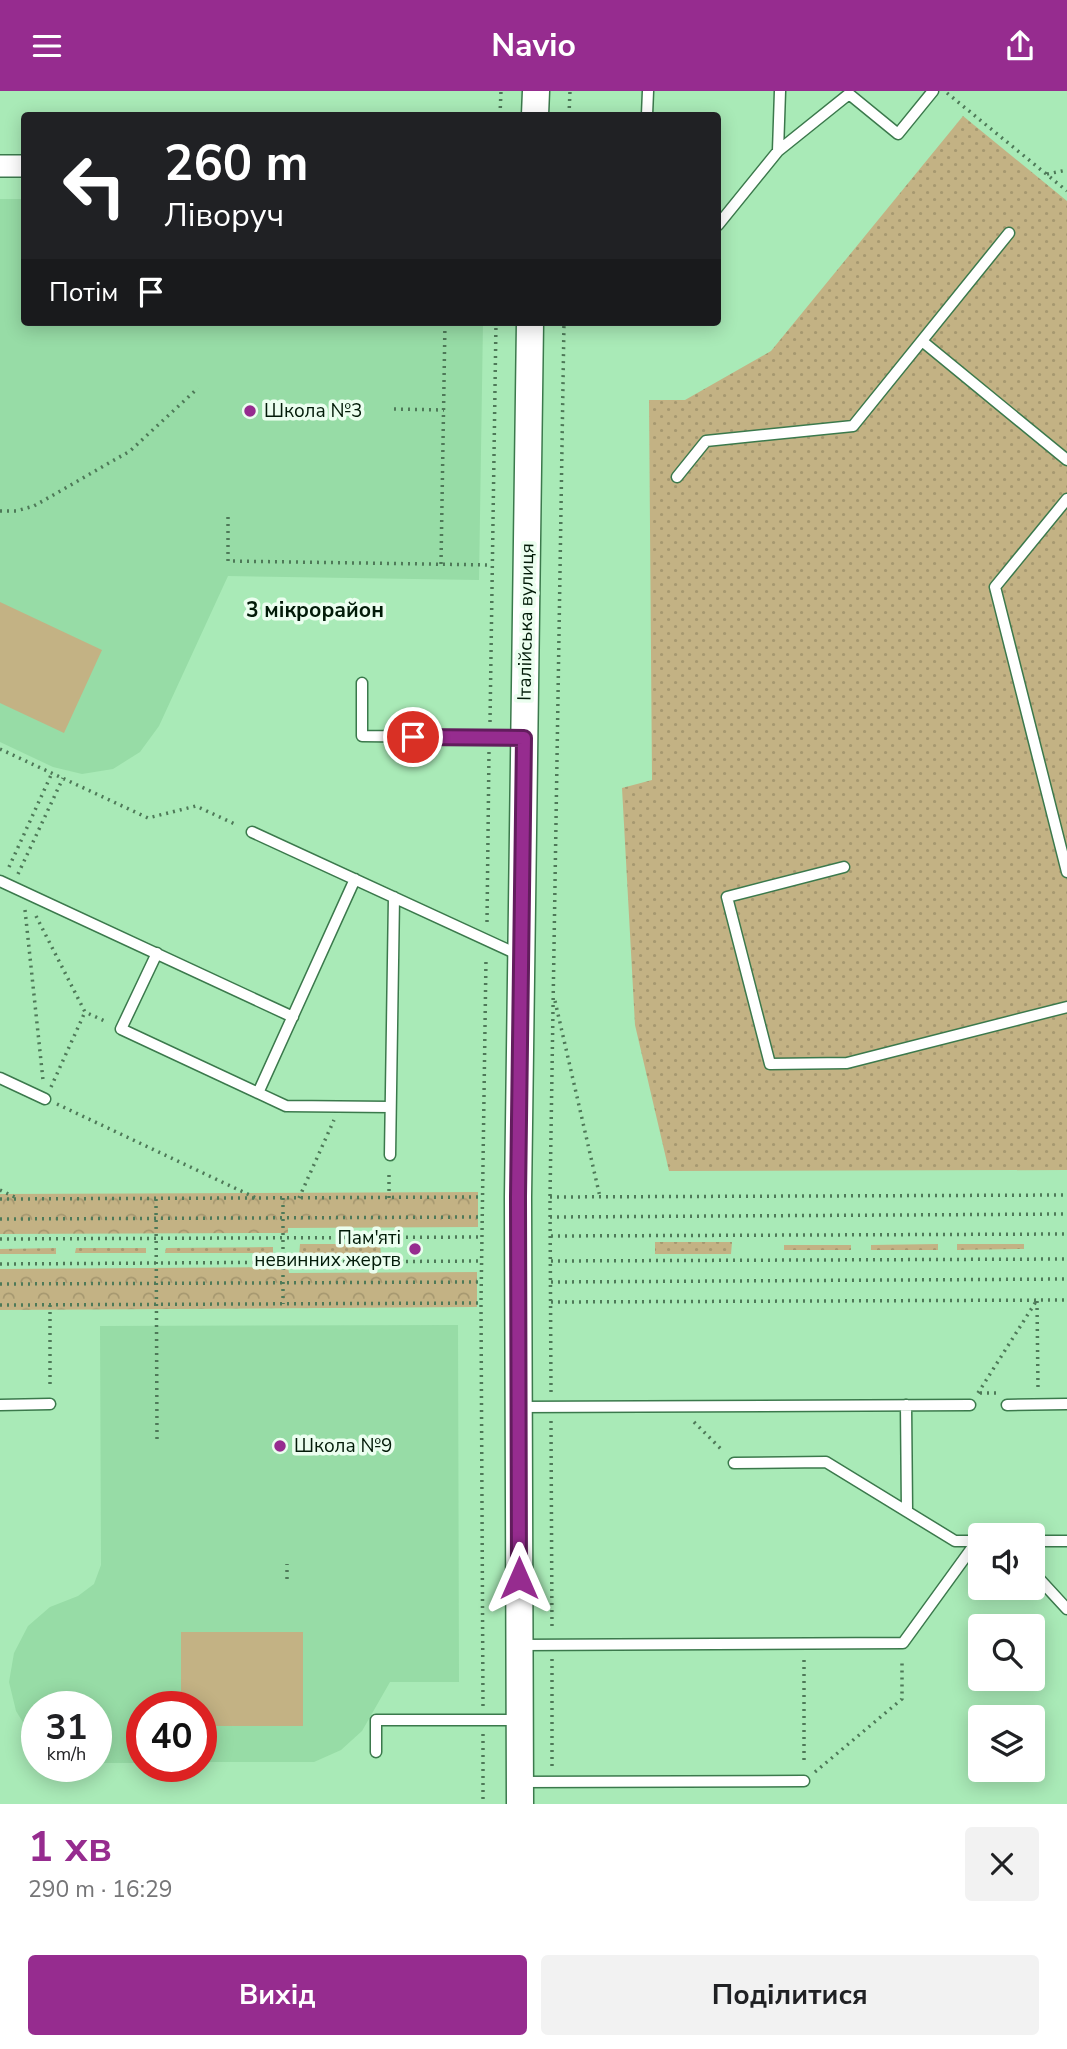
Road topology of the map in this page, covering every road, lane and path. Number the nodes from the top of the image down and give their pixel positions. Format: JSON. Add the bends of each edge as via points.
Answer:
{"nodes":[{"id":1,"x":501,"y":91,"type":"edge"},
{"id":2,"x":536,"y":91,"type":"edge"},
{"id":3,"x":570,"y":91,"type":"edge"},
{"id":4,"x":648,"y":91,"type":"edge"},
{"id":5,"x":780,"y":91,"type":"edge"},
{"id":6,"x":933,"y":91,"type":"edge"},
{"id":7,"x":945,"y":91,"type":"edge"},
{"id":8,"x":500,"y":112,"type":"edge"},
{"id":9,"x":535,"y":112,"type":"edge"},
{"id":10,"x":569,"y":112,"type":"edge"},
{"id":11,"x":647,"y":112,"type":"edge"},
{"id":12,"x":778,"y":151,"type":"junction"},
{"id":13,"x":0,"y":166,"type":"edge"},
{"id":14,"x":21,"y":166,"type":"edge"},
{"id":15,"x":1067,"y":170,"type":"edge"},
{"id":16,"x":1047,"y":174,"type":"junction"},
{"id":17,"x":1067,"y":191,"type":"edge"},
{"id":18,"x":721,"y":221,"type":"edge"},
{"id":19,"x":1010,"y":233,"type":"dead end"},
{"id":20,"x":445,"y":326,"type":"edge"},
{"id":21,"x":496,"y":326,"type":"edge"},
{"id":22,"x":530,"y":326,"type":"edge"},
{"id":23,"x":564,"y":326,"type":"edge"},
{"id":24,"x":922,"y":341,"type":"junction"},
{"id":25,"x":198,"y":388,"type":"dead end"},
{"id":26,"x":394,"y":409,"type":"dead end"},
{"id":27,"x":444,"y":410,"type":"junction"},
{"id":28,"x":1067,"y":460,"type":"edge"},
{"id":29,"x":677,"y":477,"type":"dead end"},
{"id":30,"x":1067,"y":499,"type":"edge"},
{"id":31,"x":0,"y":511,"type":"edge"},
{"id":32,"x":228,"y":517,"type":"dead end"},
{"id":33,"x":441,"y":564,"type":"junction"},
{"id":34,"x":492,"y":565,"type":"junction"},
{"id":35,"x":362,"y":683,"type":"dead end"},
{"id":36,"x":489,"y":738,"type":"junction"},
{"id":37,"x":524,"y":738,"type":"junction"},
{"id":38,"x":0,"y":749,"type":"edge"},
{"id":39,"x":52,"y":773,"type":"junction"},
{"id":40,"x":63,"y":778,"type":"junction"},
{"id":41,"x":252,"y":832,"type":"joint"},
{"id":42,"x":844,"y":867,"type":"dead end"},
{"id":43,"x":1067,"y":872,"type":"edge"},
{"id":44,"x":355,"y":879,"type":"junction"},
{"id":45,"x":9,"y":885,"type":"edge"},
{"id":46,"x":394,"y":897,"type":"junction"},
{"id":47,"x":487,"y":940,"type":"junction"},
{"id":48,"x":156,"y":953,"type":"junction"},
{"id":49,"x":521,"y":956,"type":"junction"},
{"id":50,"x":553,"y":996,"type":"junction"},
{"id":51,"x":1067,"y":1007,"type":"edge"},
{"id":52,"x":85,"y":1012,"type":"junction"},
{"id":53,"x":292,"y":1017,"type":"junction"},
{"id":54,"x":121,"y":1029,"type":"junction"},
{"id":55,"x":0,"y":1078,"type":"edge"},
{"id":56,"x":257,"y":1093,"type":"junction"},
{"id":57,"x":45,"y":1099,"type":"junction"},
{"id":58,"x":341,"y":1106,"type":"junction"},
{"id":59,"x":390,"y":1107,"type":"junction"},
{"id":60,"x":390,"y":1154,"type":"joint"},
{"id":61,"x":0,"y":1190,"type":"edge"},
{"id":62,"x":1067,"y":1195,"type":"edge"},
{"id":63,"x":483,"y":1197,"type":"junction"},
{"id":64,"x":550,"y":1197,"type":"junction"},
{"id":65,"x":600,"y":1197,"type":"junction"},
{"id":66,"x":257,"y":1198,"type":"junction"},
{"id":67,"x":283,"y":1198,"type":"junction"},
{"id":68,"x":299,"y":1198,"type":"junction"},
{"id":69,"x":389,"y":1198,"type":"junction"},
{"id":70,"x":0,"y":1199,"type":"edge"},
{"id":71,"x":19,"y":1199,"type":"junction"},
{"id":72,"x":156,"y":1199,"type":"junction"},
{"id":73,"x":1067,"y":1214,"type":"edge"},
{"id":74,"x":550,"y":1216,"type":"junction"},
{"id":75,"x":483,"y":1217,"type":"junction"},
{"id":76,"x":156,"y":1218,"type":"junction"},
{"id":77,"x":283,"y":1218,"type":"junction"},
{"id":78,"x":0,"y":1219,"type":"edge"},
{"id":79,"x":1067,"y":1234,"type":"edge"},
{"id":80,"x":551,"y":1236,"type":"junction"},
{"id":81,"x":283,"y":1237,"type":"junction"},
{"id":82,"x":482,"y":1237,"type":"junction"},
{"id":83,"x":155,"y":1238,"type":"junction"},
{"id":84,"x":0,"y":1239,"type":"edge"},
{"id":85,"x":1067,"y":1259,"type":"edge"},
{"id":86,"x":482,"y":1261,"type":"junction"},
{"id":87,"x":551,"y":1261,"type":"junction"},
{"id":88,"x":283,"y":1262,"type":"junction"},
{"id":89,"x":156,"y":1263,"type":"junction"},
{"id":90,"x":0,"y":1264,"type":"edge"},
{"id":91,"x":1067,"y":1279,"type":"edge"},
{"id":92,"x":482,"y":1282,"type":"junction"},
{"id":93,"x":551,"y":1282,"type":"junction"},
{"id":94,"x":283,"y":1283,"type":"junction"},
{"id":95,"x":0,"y":1284,"type":"edge"},
{"id":96,"x":156,"y":1284,"type":"junction"},
{"id":97,"x":1037,"y":1300,"type":"junction"},
{"id":98,"x":1067,"y":1300,"type":"edge"},
{"id":99,"x":551,"y":1302,"type":"junction"},
{"id":100,"x":481,"y":1303,"type":"junction"},
{"id":101,"x":156,"y":1304,"type":"junction"},
{"id":102,"x":283,"y":1304,"type":"junction"},
{"id":103,"x":0,"y":1305,"type":"edge"},
{"id":104,"x":50,"y":1305,"type":"junction"},
{"id":105,"x":1000,"y":1393,"type":"dead end"},
{"id":106,"x":50,"y":1404,"type":"joint"},
{"id":107,"x":1038,"y":1404,"type":"junction"},
{"id":108,"x":1067,"y":1404,"type":"edge"},
{"id":109,"x":0,"y":1405,"type":"edge"},
{"id":110,"x":906,"y":1405,"type":"junction"},
{"id":111,"x":970,"y":1405,"type":"dead end"},
{"id":112,"x":1007,"y":1405,"type":"dead end"},
{"id":113,"x":519,"y":1407,"type":"junction"},
{"id":114,"x":551,"y":1407,"type":"junction"},
{"id":115,"x":678,"y":1407,"type":"junction"},
{"id":116,"x":157,"y":1439,"type":"dead end"},
{"id":117,"x":734,"y":1463,"type":"joint"},
{"id":118,"x":907,"y":1511,"type":"junction"},
{"id":119,"x":968,"y":1541,"type":"edge"},
{"id":120,"x":1045,"y":1541,"type":"edge"},
{"id":121,"x":1067,"y":1541,"type":"edge"},
{"id":122,"x":968,"y":1556,"type":"edge"},
{"id":123,"x":287,"y":1564,"type":"dead end"},
{"id":124,"x":287,"y":1579,"type":"dead end"},
{"id":125,"x":1045,"y":1585,"type":"edge"},
{"id":126,"x":1067,"y":1609,"type":"edge"},
{"id":127,"x":903,"y":1643,"type":"junction"},
{"id":128,"x":804,"y":1644,"type":"junction"},
{"id":129,"x":519,"y":1645,"type":"junction"},
{"id":130,"x":552,"y":1645,"type":"junction"},
{"id":131,"x":483,"y":1720,"type":"junction"},
{"id":132,"x":519,"y":1720,"type":"junction"},
{"id":133,"x":376,"y":1752,"type":"dead end"},
{"id":134,"x":804,"y":1781,"type":"junction"},
{"id":135,"x":552,"y":1782,"type":"junction"},
{"id":136,"x":520,"y":1793,"type":"edge"},
{"id":137,"x":484,"y":1804,"type":"edge"}],
"edges":[{"from":1,"to":8,"type":"path"},
{"from":2,"to":9,"type":"street"},
{"from":3,"to":10,"type":"path"},
{"from":4,"to":11,"type":"lane"},
{"from":5,"to":12,"type":"lane"},
{"from":6,"to":12,"type":"lane","via":[[898,134],[849,94]]},
{"from":7,"to":16,"type":"path"},
{"from":12,"to":18,"type":"lane"},
{"from":13,"to":14,"type":"street"},
{"from":15,"to":16,"type":"path"},
{"from":16,"to":17,"type":"path"},
{"from":19,"to":24,"type":"lane"},
{"from":20,"to":27,"type":"path"},
{"from":21,"to":34,"type":"path"},
{"from":22,"to":37,"type":"street","name":"Італійська вулиця"},
{"from":23,"to":50,"type":"path"},
{"from":24,"to":28,"type":"lane"},
{"from":24,"to":29,"type":"lane","via":[[853,426],[706,441]]},
{"from":25,"to":31,"type":"path","via":[[130,451],[34,506]]},
{"from":26,"to":27,"type":"path"},
{"from":27,"to":33,"type":"path"},
{"from":30,"to":43,"type":"lane","via":[[995,587]]},
{"from":32,"to":33,"type":"path","via":[[228,561]]},
{"from":33,"to":34,"type":"path"},
{"from":34,"to":36,"type":"path"},
{"from":35,"to":36,"type":"lane","via":[[362,736]]},
{"from":36,"to":37,"type":"lane"},
{"from":36,"to":47,"type":"path"},
{"from":37,"to":49,"type":"street","name":"Італійська вулиця"},
{"from":38,"to":39,"type":"path"},
{"from":39,"to":40,"type":"path"},
{"from":39,"to":45,"type":"path"},
{"from":40,"to":41,"type":"path","via":[[148,818],[196,806]]},
{"from":40,"to":45,"type":"path"},
{"from":41,"to":44,"type":"lane"},
{"from":42,"to":51,"type":"lane","via":[[727,897],[770,1064],[847,1063]]},
{"from":44,"to":46,"type":"lane"},
{"from":44,"to":53,"type":"lane"},
{"from":45,"to":48,"type":"lane"},
{"from":45,"to":52,"type":"path"},
{"from":45,"to":57,"type":"path"},
{"from":46,"to":47,"type":"lane"},
{"from":46,"to":59,"type":"lane"},
{"from":47,"to":49,"type":"lane"},
{"from":47,"to":63,"type":"path"},
{"from":48,"to":53,"type":"lane"},
{"from":48,"to":54,"type":"lane"},
{"from":49,"to":113,"type":"street","name":"Італійська вулиця"},
{"from":50,"to":64,"type":"path"},
{"from":50,"to":65,"type":"path"},
{"from":52,"to":54,"type":"path"},
{"from":52,"to":57,"type":"path"},
{"from":53,"to":56,"type":"lane"},
{"from":54,"to":56,"type":"lane"},
{"from":55,"to":57,"type":"lane"},
{"from":56,"to":58,"type":"lane","via":[[286,1106]]},
{"from":57,"to":66,"type":"path"},
{"from":58,"to":59,"type":"lane"},
{"from":58,"to":68,"type":"path"},
{"from":59,"to":60,"type":"lane"},
{"from":60,"to":69,"type":"path"},
{"from":61,"to":71,"type":"path"},
{"from":62,"to":65,"type":"path"},
{"from":63,"to":69,"type":"path"},
{"from":63,"to":75,"type":"path"},
{"from":64,"to":65,"type":"path"},
{"from":64,"to":74,"type":"path"},
{"from":66,"to":67,"type":"path"},
{"from":66,"to":72,"type":"path"},
{"from":67,"to":68,"type":"path"},
{"from":67,"to":77,"type":"path"},
{"from":68,"to":69,"type":"path"},
{"from":70,"to":71,"type":"path"},
{"from":71,"to":72,"type":"path"},
{"from":72,"to":76,"type":"path"},
{"from":73,"to":74,"type":"path"},
{"from":74,"to":80,"type":"path"},
{"from":75,"to":77,"type":"path"},
{"from":75,"to":82,"type":"path"},
{"from":76,"to":77,"type":"path"},
{"from":76,"to":78,"type":"path"},
{"from":76,"to":83,"type":"path"},
{"from":77,"to":81,"type":"path"},
{"from":79,"to":80,"type":"path"},
{"from":80,"to":87,"type":"path"},
{"from":81,"to":82,"type":"path"},
{"from":81,"to":83,"type":"path"},
{"from":81,"to":88,"type":"path"},
{"from":82,"to":86,"type":"path"},
{"from":83,"to":84,"type":"path"},
{"from":83,"to":89,"type":"path"},
{"from":85,"to":87,"type":"path"},
{"from":86,"to":88,"type":"path"},
{"from":86,"to":92,"type":"path"},
{"from":87,"to":93,"type":"path"},
{"from":88,"to":89,"type":"path"},
{"from":88,"to":94,"type":"path"},
{"from":89,"to":90,"type":"path"},
{"from":89,"to":96,"type":"path"},
{"from":91,"to":93,"type":"path"},
{"from":92,"to":94,"type":"path"},
{"from":92,"to":100,"type":"path"},
{"from":93,"to":99,"type":"path"},
{"from":94,"to":96,"type":"path"},
{"from":94,"to":102,"type":"path"},
{"from":95,"to":96,"type":"path"},
{"from":96,"to":101,"type":"path"},
{"from":97,"to":98,"type":"path"},
{"from":97,"to":99,"type":"path"},
{"from":97,"to":105,"type":"path","via":[[978,1393]]},
{"from":97,"to":107,"type":"path"},
{"from":99,"to":114,"type":"path"},
{"from":100,"to":102,"type":"path"},
{"from":100,"to":131,"type":"path"},
{"from":101,"to":102,"type":"path"},
{"from":101,"to":104,"type":"path"},
{"from":101,"to":116,"type":"path"},
{"from":103,"to":104,"type":"path"},
{"from":104,"to":106,"type":"path"},
{"from":106,"to":109,"type":"lane"},
{"from":107,"to":108,"type":"lane"},
{"from":107,"to":112,"type":"lane"},
{"from":110,"to":111,"type":"lane"},
{"from":110,"to":115,"type":"lane"},
{"from":110,"to":118,"type":"lane"},
{"from":113,"to":114,"type":"lane"},
{"from":113,"to":129,"type":"street","name":"Італійська вулиця"},
{"from":114,"to":115,"type":"lane"},
{"from":114,"to":130,"type":"path"},
{"from":115,"to":117,"type":"path"},
{"from":117,"to":118,"type":"lane","via":[[826,1462]]},
{"from":118,"to":119,"type":"lane","via":[[955,1541]]},
{"from":120,"to":121,"type":"lane"},
{"from":122,"to":127,"type":"lane"},
{"from":123,"to":124,"type":"path"},
{"from":125,"to":126,"type":"lane"},
{"from":127,"to":128,"type":"lane"},
{"from":127,"to":134,"type":"path","via":[[902,1699]]},
{"from":128,"to":130,"type":"lane"},
{"from":128,"to":134,"type":"path"},
{"from":129,"to":130,"type":"lane"},
{"from":129,"to":132,"type":"street","name":"Італійська вулиця"},
{"from":130,"to":135,"type":"path"},
{"from":131,"to":132,"type":"lane"},
{"from":131,"to":133,"type":"lane","via":[[376,1720]]},
{"from":131,"to":137,"type":"path"},
{"from":132,"to":136,"type":"street","name":"Італійська вулиця"},
{"from":134,"to":135,"type":"lane"},
{"from":135,"to":136,"type":"lane"}]}
